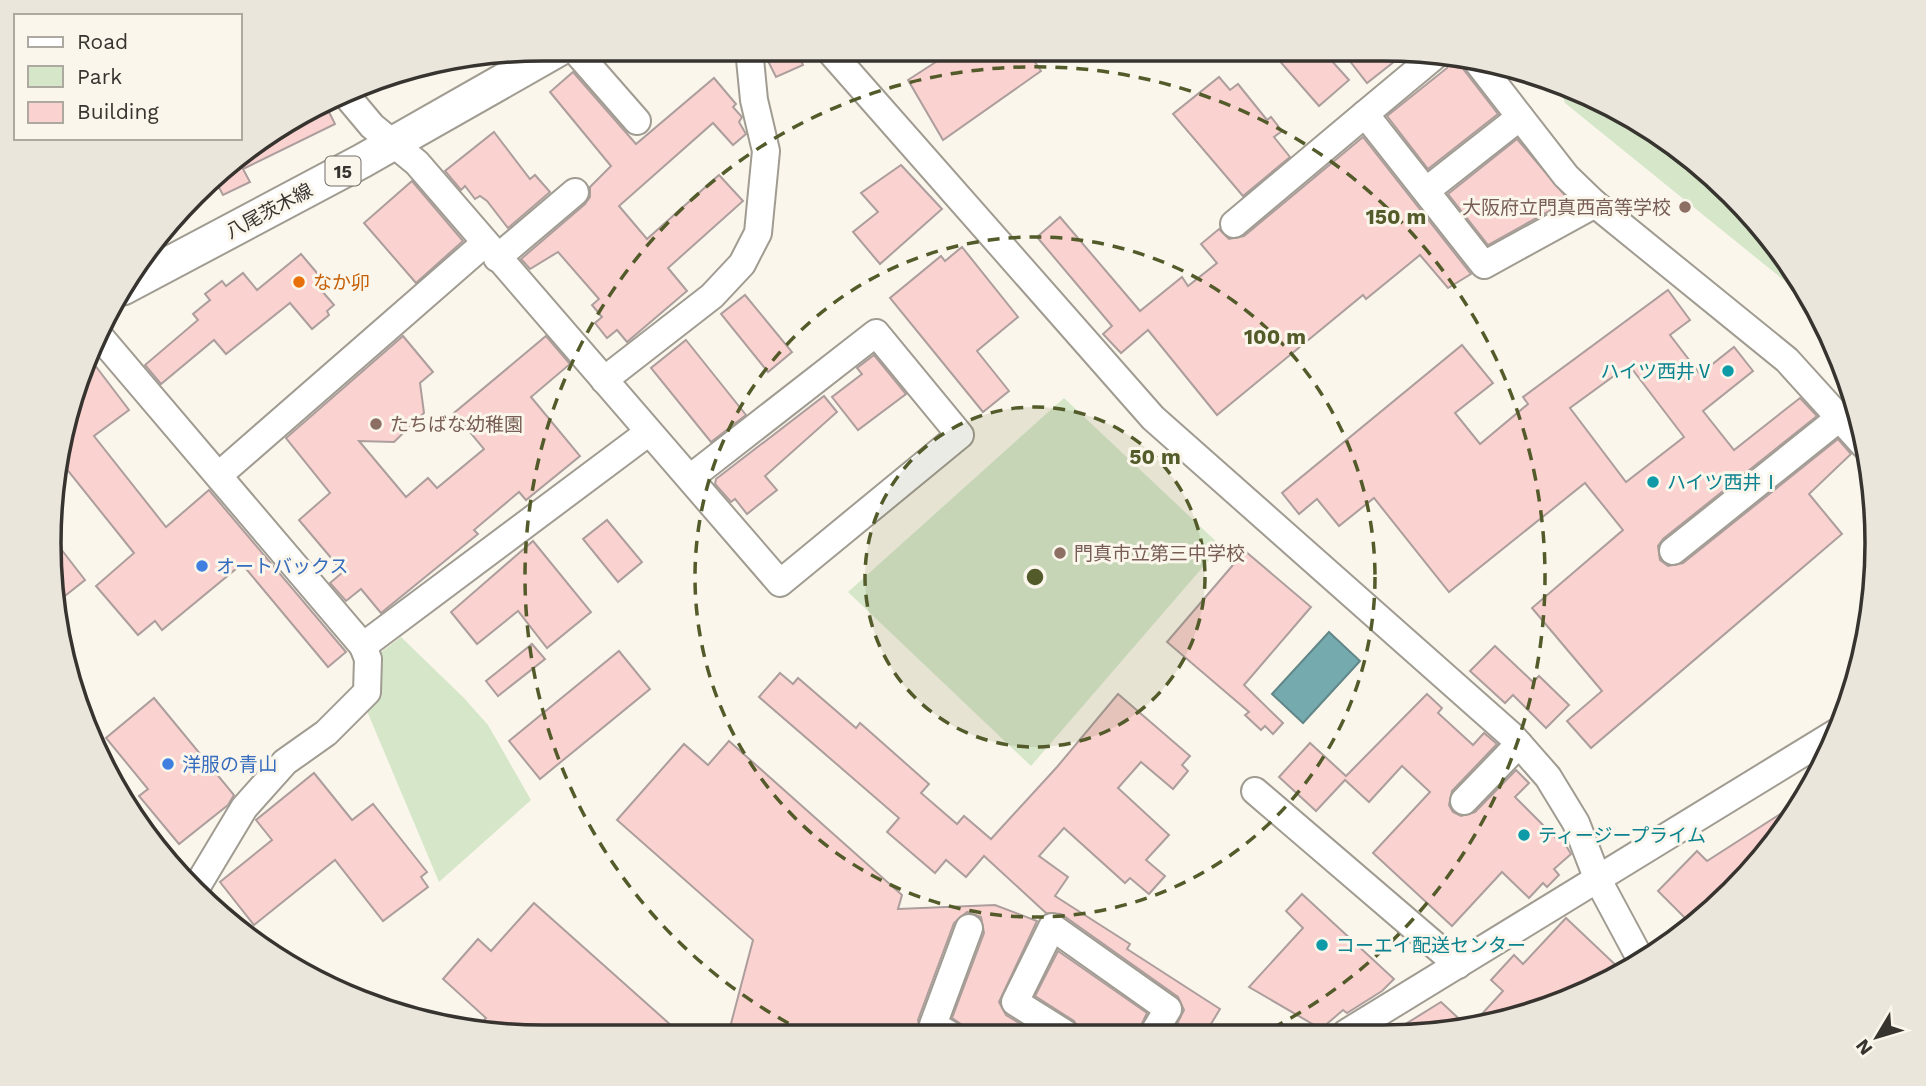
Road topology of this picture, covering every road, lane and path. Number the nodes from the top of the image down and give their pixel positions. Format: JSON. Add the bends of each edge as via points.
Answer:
{"nodes":[{"id":1,"x":537,"y":61,"type":"edge"},
{"id":2,"x":584,"y":61,"type":"edge"},
{"id":3,"x":751,"y":61,"type":"edge"},
{"id":4,"x":839,"y":61,"type":"edge"},
{"id":5,"x":1426,"y":63,"type":"edge"},
{"id":6,"x":1486,"y":73,"type":"edge"},
{"id":7,"x":351,"y":101,"type":"edge"},
{"id":8,"x":1365,"y":114,"type":"junction"},
{"id":9,"x":1520,"y":117,"type":"junction"},
{"id":10,"x":636,"y":121,"type":"dead end"},
{"id":11,"x":392,"y":143,"type":"junction"},
{"id":12,"x":1427,"y":190,"type":"junction"},
{"id":13,"x":575,"y":192,"type":"dead end"},
{"id":14,"x":1595,"y":204,"type":"junction"},
{"id":15,"x":1234,"y":224,"type":"dead end"},
{"id":16,"x":491,"y":251,"type":"junction"},
{"id":17,"x":139,"y":280,"type":"edge"},
{"id":18,"x":105,"y":343,"type":"edge"},
{"id":19,"x":604,"y":380,"type":"junction"},
{"id":20,"x":1850,"y":427,"type":"edge"},
{"id":21,"x":649,"y":432,"type":"junction"},
{"id":22,"x":1851,"y":433,"type":"edge"},
{"id":23,"x":219,"y":475,"type":"junction"},
{"id":24,"x":690,"y":478,"type":"junction"},
{"id":25,"x":1673,"y":551,"type":"dead end"},
{"id":26,"x":363,"y":646,"type":"junction"},
{"id":27,"x":1821,"y":742,"type":"edge"},
{"id":28,"x":1519,"y":744,"type":"junction"},
{"id":29,"x":1255,"y":791,"type":"dead end"},
{"id":30,"x":1464,"y":802,"type":"dead end"},
{"id":31,"x":1598,"y":880,"type":"junction"},
{"id":32,"x":200,"y":882,"type":"edge"},
{"id":33,"x":969,"y":928,"type":"dead end"},
{"id":34,"x":1637,"y":952,"type":"edge"},
{"id":35,"x":1458,"y":965,"type":"junction"},
{"id":36,"x":933,"y":1025,"type":"edge"},
{"id":37,"x":1052,"y":1025,"type":"edge"},
{"id":38,"x":1158,"y":1025,"type":"edge"},
{"id":39,"x":1359,"y":1025,"type":"edge"}],
"edges":[{"from":1,"to":11,"type":"main road","name":"八尾茨木線","number":"15"},
{"from":2,"to":10,"type":"street"},
{"from":3,"to":19,"type":"street","via":[[766,151],[758,233],[741,264],[712,296]]},
{"from":4,"to":28,"type":"street","via":[[1153,418]]},
{"from":5,"to":8,"type":"street"},
{"from":6,"to":9,"type":"street"},
{"from":7,"to":11,"type":"street"},
{"from":8,"to":12,"type":"street"},
{"from":8,"to":15,"type":"street"},
{"from":9,"to":12,"type":"street"},
{"from":9,"to":14,"type":"street","via":[[1566,176]]},
{"from":11,"to":16,"type":"street","via":[[417,163]]},
{"from":11,"to":17,"type":"main road","name":"八尾茨木線","number":"15"},
{"from":12,"to":14,"type":"street","via":[[1484,265]]},
{"from":13,"to":16,"type":"street"},
{"from":14,"to":20,"type":"street","via":[[1787,360]]},
{"from":16,"to":19,"type":"street"},
{"from":16,"to":23,"type":"street"},
{"from":18,"to":23,"type":"street"},
{"from":19,"to":21,"type":"street"},
{"from":21,"to":24,"type":"street"},
{"from":21,"to":26,"type":"street"},
{"from":22,"to":25,"type":"street"},
{"from":23,"to":26,"type":"street"},
{"from":24,"to":24,"type":"street","via":[[876,333],[960,435],[780,583]]},
{"from":26,"to":32,"type":"street","via":[[369,659],[367,692],[327,733],[285,762],[244,808]]},
{"from":27,"to":31,"type":"street"},
{"from":28,"to":30,"type":"street"},
{"from":28,"to":31,"type":"street","via":[[1548,776],[1576,823]]},
{"from":29,"to":35,"type":"street"},
{"from":31,"to":34,"type":"street"},
{"from":31,"to":35,"type":"street"},
{"from":33,"to":36,"type":"street"},
{"from":35,"to":39,"type":"street"},
{"from":37,"to":38,"type":"street","via":[[1015,1002],[1052,927],[1168,1009]]}]}
